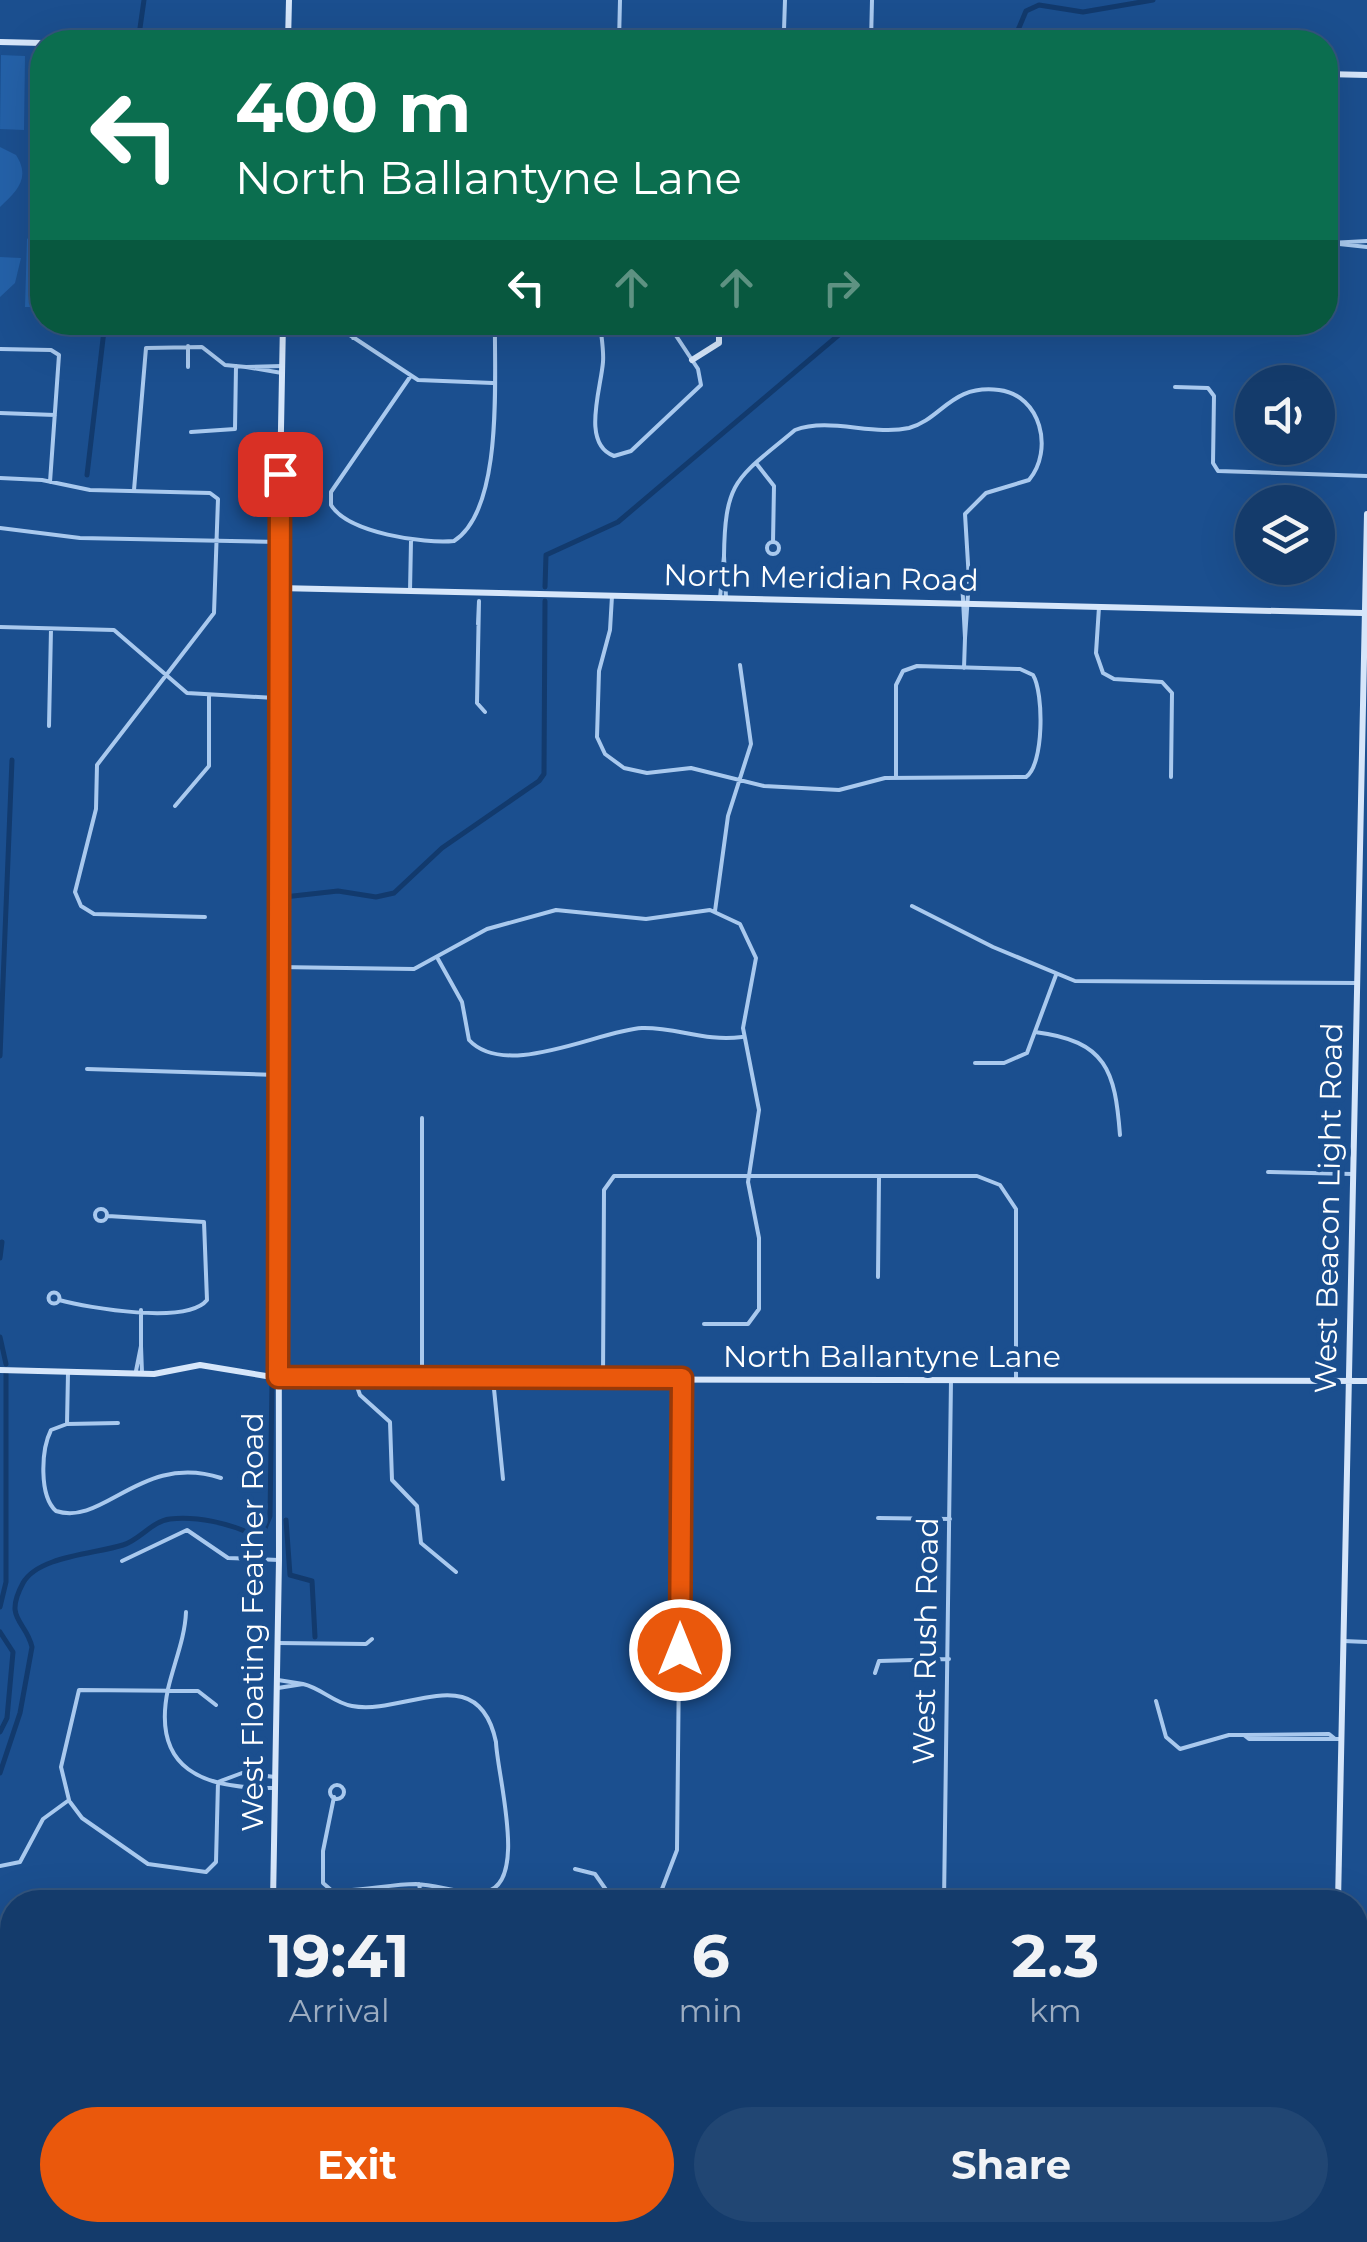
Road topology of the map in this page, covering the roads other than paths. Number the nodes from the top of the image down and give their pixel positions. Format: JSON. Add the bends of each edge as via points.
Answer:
{"nodes":[{"id":1,"x":289,"y":0,"type":"edge"},
{"id":2,"x":620,"y":0,"type":"edge"},
{"id":3,"x":785,"y":0,"type":"edge"},
{"id":4,"x":872,"y":0,"type":"edge"},
{"id":5,"x":288,"y":30,"type":"edge"},
{"id":6,"x":619,"y":30,"type":"edge"},
{"id":7,"x":784,"y":30,"type":"edge"},
{"id":8,"x":871,"y":30,"type":"edge"},
{"id":9,"x":0,"y":42,"type":"edge"},
{"id":10,"x":30,"y":43,"type":"edge"},
{"id":11,"x":1338,"y":74,"type":"edge"},
{"id":12,"x":1367,"y":75,"type":"edge"},
{"id":13,"x":1338,"y":243,"type":"edge"},
{"id":14,"x":1367,"y":244,"type":"edge"},
{"id":15,"x":283,"y":335,"type":"edge"},
{"id":16,"x":349,"y":335,"type":"edge"},
{"id":17,"x":355,"y":335,"type":"edge"},
{"id":18,"x":495,"y":335,"type":"edge"},
{"id":19,"x":601,"y":335,"type":"edge"},
{"id":20,"x":676,"y":335,"type":"edge"},
{"id":21,"x":719,"y":335,"type":"edge"},
{"id":22,"x":353,"y":338,"type":"junction"},
{"id":23,"x":188,"y":346,"type":"junction"},
{"id":24,"x":0,"y":348,"type":"edge"},
{"id":25,"x":692,"y":360,"type":"junction"},
{"id":26,"x":236,"y":366,"type":"junction"},
{"id":27,"x":188,"y":367,"type":"dead end"},
{"id":28,"x":282,"y":369,"type":"junction"},
{"id":29,"x":410,"y":377,"type":"junction"},
{"id":30,"x":494,"y":383,"type":"junction"},
{"id":31,"x":1175,"y":386,"type":"dead end"},
{"id":32,"x":0,"y":414,"type":"edge"},
{"id":33,"x":56,"y":414,"type":"junction"},
{"id":34,"x":191,"y":432,"type":"dead end"},
{"id":35,"x":756,"y":463,"type":"junction"},
{"id":36,"x":1367,"y":476,"type":"edge"},
{"id":37,"x":0,"y":478,"type":"edge"},
{"id":38,"x":50,"y":482,"type":"junction"},
{"id":39,"x":134,"y":492,"type":"junction"},
{"id":40,"x":1367,"y":514,"type":"edge"},
{"id":41,"x":0,"y":528,"type":"edge"},
{"id":42,"x":218,"y":540,"type":"junction"},
{"id":43,"x":411,"y":540,"type":"junction"},
{"id":44,"x":279,"y":542,"type":"junction"},
{"id":45,"x":773,"y":542,"type":"dead end"},
{"id":46,"x":278,"y":588,"type":"junction"},
{"id":47,"x":410,"y":591,"type":"junction"},
{"id":48,"x":612,"y":596,"type":"junction"},
{"id":49,"x":479,"y":597,"type":"junction"},
{"id":50,"x":723,"y":598,"type":"junction"},
{"id":51,"x":965,"y":604,"type":"junction"},
{"id":52,"x":1099,"y":607,"type":"junction"},
{"id":53,"x":1363,"y":613,"type":"junction"},
{"id":54,"x":0,"y":627,"type":"edge"},
{"id":55,"x":51,"y":629,"type":"junction"},
{"id":56,"x":740,"y":665,"type":"dead end"},
{"id":57,"x":964,"y":668,"type":"junction"},
{"id":58,"x":166,"y":674,"type":"junction"},
{"id":59,"x":210,"y":696,"type":"junction"},
{"id":60,"x":278,"y":698,"type":"junction"},
{"id":61,"x":484,"y":712,"type":"dead end"},
{"id":62,"x":1364,"y":724,"type":"edge"},
{"id":63,"x":49,"y":726,"type":"dead end"},
{"id":64,"x":1171,"y":776,"type":"dead end"},
{"id":65,"x":896,"y":778,"type":"junction"},
{"id":66,"x":742,"y":781,"type":"junction"},
{"id":67,"x":175,"y":806,"type":"dead end"},
{"id":68,"x":912,"y":906,"type":"dead end"},
{"id":69,"x":716,"y":910,"type":"junction"},
{"id":70,"x":205,"y":917,"type":"dead end"},
{"id":71,"x":438,"y":959,"type":"junction"},
{"id":72,"x":278,"y":967,"type":"junction"},
{"id":73,"x":1056,"y":975,"type":"junction"},
{"id":74,"x":1356,"y":984,"type":"junction"},
{"id":75,"x":1035,"y":1032,"type":"junction"},
{"id":76,"x":744,"y":1037,"type":"junction"},
{"id":77,"x":975,"y":1064,"type":"dead end"},
{"id":78,"x":87,"y":1069,"type":"dead end"},
{"id":79,"x":277,"y":1075,"type":"junction"},
{"id":80,"x":422,"y":1118,"type":"dead end"},
{"id":81,"x":1120,"y":1135,"type":"dead end"},
{"id":82,"x":1268,"y":1172,"type":"dead end"},
{"id":83,"x":1352,"y":1174,"type":"junction"},
{"id":84,"x":748,"y":1176,"type":"junction"},
{"id":85,"x":878,"y":1176,"type":"junction"},
{"id":86,"x":108,"y":1216,"type":"dead end"},
{"id":87,"x":878,"y":1277,"type":"dead end"},
{"id":88,"x":59,"y":1300,"type":"dead end"},
{"id":89,"x":141,"y":1310,"type":"junction"},
{"id":90,"x":704,"y":1324,"type":"dead end"},
{"id":91,"x":0,"y":1370,"type":"edge"},
{"id":92,"x":68,"y":1372,"type":"junction"},
{"id":93,"x":139,"y":1373,"type":"junction"},
{"id":94,"x":278,"y":1377,"type":"junction"},
{"id":95,"x":354,"y":1378,"type":"junction"},
{"id":96,"x":682,"y":1378,"type":"junction"},
{"id":97,"x":422,"y":1379,"type":"junction"},
{"id":98,"x":493,"y":1379,"type":"junction"},
{"id":99,"x":604,"y":1379,"type":"junction"},
{"id":100,"x":951,"y":1380,"type":"junction"},
{"id":101,"x":1016,"y":1380,"type":"junction"},
{"id":102,"x":1348,"y":1381,"type":"junction"},
{"id":103,"x":1367,"y":1382,"type":"edge"},
{"id":104,"x":118,"y":1423,"type":"dead end"},
{"id":105,"x":67,"y":1424,"type":"junction"},
{"id":106,"x":221,"y":1478,"type":"dead end"},
{"id":107,"x":503,"y":1479,"type":"dead end"},
{"id":108,"x":878,"y":1518,"type":"dead end"},
{"id":109,"x":950,"y":1519,"type":"junction"},
{"id":110,"x":122,"y":1560,"type":"dead end"},
{"id":111,"x":279,"y":1560,"type":"junction"},
{"id":112,"x":456,"y":1572,"type":"dead end"},
{"id":113,"x":186,"y":1612,"type":"dead end"},
{"id":114,"x":372,"y":1640,"type":"dead end"},
{"id":115,"x":1343,"y":1641,"type":"junction"},
{"id":116,"x":1367,"y":1642,"type":"edge"},
{"id":117,"x":278,"y":1643,"type":"junction"},
{"id":118,"x":949,"y":1660,"type":"junction"},
{"id":119,"x":876,"y":1674,"type":"dead end"},
{"id":120,"x":278,"y":1684,"type":"junction"},
{"id":121,"x":168,"y":1690,"type":"junction"},
{"id":122,"x":1156,"y":1701,"type":"dead end"},
{"id":123,"x":216,"y":1705,"type":"dead end"},
{"id":124,"x":1338,"y":1738,"type":"junction"},
{"id":125,"x":274,"y":1777,"type":"junction"},
{"id":126,"x":218,"y":1782,"type":"junction"},
{"id":127,"x":274,"y":1788,"type":"junction"},
{"id":128,"x":334,"y":1797,"type":"dead end"},
{"id":129,"x":69,"y":1800,"type":"junction"},
{"id":130,"x":0,"y":1866,"type":"edge"},
{"id":131,"x":576,"y":1869,"type":"dead end"},
{"id":132,"x":419,"y":1884,"type":"junction"},
{"id":133,"x":273,"y":1890,"type":"edge"},
{"id":134,"x":334,"y":1890,"type":"edge"},
{"id":135,"x":348,"y":1890,"type":"edge"},
{"id":136,"x":419,"y":1890,"type":"edge"},
{"id":137,"x":464,"y":1890,"type":"edge"},
{"id":138,"x":485,"y":1890,"type":"edge"},
{"id":139,"x":606,"y":1890,"type":"edge"},
{"id":140,"x":662,"y":1890,"type":"edge"},
{"id":141,"x":944,"y":1890,"type":"edge"},
{"id":142,"x":1338,"y":1890,"type":"edge"}],
"edges":[{"from":1,"to":5,"type":"main road"},
{"from":2,"to":6,"type":"street"},
{"from":3,"to":7,"type":"street"},
{"from":4,"to":8,"type":"street"},
{"from":9,"to":10,"type":"main road"},
{"from":11,"to":12,"type":"main road"},
{"from":13,"to":14,"type":"street"},
{"from":15,"to":28,"type":"main road","name":"West Floating Feather Road"},
{"from":16,"to":22,"type":"street"},
{"from":17,"to":22,"type":"street"},
{"from":18,"to":30,"type":"street"},
{"from":19,"to":25,"type":"street","via":[[597,438],[604,452],[620,456],[698,390],[701,377]]},
{"from":20,"to":25,"type":"street"},
{"from":21,"to":25,"type":"main road","via":[[719,343]]},
{"from":22,"to":29,"type":"street"},
{"from":23,"to":26,"type":"street","via":[[202,346],[225,366]]},
{"from":23,"to":27,"type":"street"},
{"from":23,"to":39,"type":"street","via":[[146,348]]},
{"from":24,"to":33,"type":"street","via":[[58,352]]},
{"from":26,"to":28,"type":"street"},
{"from":26,"to":34,"type":"street","via":[[233,431]]},
{"from":28,"to":44,"type":"main road","name":"West Floating Feather Road"},
{"from":29,"to":30,"type":"street"},
{"from":29,"to":43,"type":"street","via":[[331,492],[331,506],[342,517]]},
{"from":30,"to":43,"type":"street","via":[[490,477],[466,531],[454,540]]},
{"from":31,"to":36,"type":"street","via":[[1208,388],[1214,396],[1212,463],[1218,471]]},
{"from":32,"to":33,"type":"street"},
{"from":33,"to":38,"type":"street"},
{"from":35,"to":45,"type":"street","via":[[774,486]]},
{"from":35,"to":50,"type":"street","via":[[728,495]]},
{"from":35,"to":51,"type":"street","via":[[799,428],[906,428],[953,398],[1000,390],[1018,397],[1038,420],[1042,451],[1034,474],[1020,485],[986,493],[965,514]]},
{"from":37,"to":38,"type":"street"},
{"from":38,"to":39,"type":"street"},
{"from":39,"to":42,"type":"street","via":[[216,496]]},
{"from":40,"to":53,"type":"main road","name":"West Beacon Light Road"},
{"from":41,"to":42,"type":"street","via":[[80,538]]},
{"from":42,"to":44,"type":"street"},
{"from":42,"to":58,"type":"street","via":[[216,608]]},
{"from":43,"to":47,"type":"street"},
{"from":44,"to":46,"type":"main road","name":"West Floating Feather Road"},
{"from":46,"to":47,"type":"main road","name":"North Meridian Road"},
{"from":46,"to":60,"type":"main road","name":"West Floating Feather Road"},
{"from":47,"to":49,"type":"main road","name":"North Meridian Road"},
{"from":48,"to":49,"type":"main road","name":"North Meridian Road"},
{"from":48,"to":50,"type":"main road","name":"North Meridian Road"},
{"from":48,"to":66,"type":"street","via":[[599,670],[597,737],[605,754],[635,772],[690,768]]},
{"from":49,"to":61,"type":"street","via":[[478,704]]},
{"from":50,"to":51,"type":"main road","name":"North Meridian Road"},
{"from":51,"to":52,"type":"main road","name":"North Meridian Road"},
{"from":51,"to":57,"type":"street"},
{"from":52,"to":53,"type":"main road","name":"North Meridian Road"},
{"from":52,"to":64,"type":"street","via":[[1096,662],[1103,673],[1162,682],[1172,693]]},
{"from":53,"to":62,"type":"main road","name":"West Beacon Light Road"},
{"from":54,"to":55,"type":"street"},
{"from":55,"to":58,"type":"street","via":[[114,630]]},
{"from":55,"to":63,"type":"street"},
{"from":56,"to":66,"type":"street","via":[[751,735]]},
{"from":57,"to":65,"type":"street","via":[[917,666],[902,672],[896,685]]},
{"from":57,"to":65,"type":"street","via":[[1020,668],[1034,675],[1038,758],[1032,774]]},
{"from":58,"to":59,"type":"street","via":[[187,694]]},
{"from":58,"to":70,"type":"street","via":[[99,760],[96,809],[75,882],[81,906],[99,914]]},
{"from":59,"to":60,"type":"street"},
{"from":59,"to":67,"type":"street","via":[[209,766]]},
{"from":60,"to":72,"type":"main road","name":"West Floating Feather Road"},
{"from":62,"to":74,"type":"main road","name":"West Beacon Light Road"},
{"from":65,"to":66,"type":"street","via":[[839,790]]},
{"from":66,"to":69,"type":"street","via":[[728,816]]},
{"from":68,"to":73,"type":"street"},
{"from":69,"to":71,"type":"street","via":[[646,919],[586,910],[538,913],[487,929]]},
{"from":69,"to":76,"type":"street","via":[[740,924],[754,949]]},
{"from":71,"to":72,"type":"street","via":[[401,971]]},
{"from":71,"to":76,"type":"street","via":[[462,1002],[469,1040],[479,1049],[548,1052],[642,1028],[702,1040]]},
{"from":72,"to":79,"type":"main road","name":"West Floating Feather Road"},
{"from":73,"to":74,"type":"street","via":[[1092,983]]},
{"from":73,"to":75,"type":"street"},
{"from":74,"to":83,"type":"main road","name":"West Beacon Light Road"},
{"from":75,"to":77,"type":"street","via":[[1022,1057]]},
{"from":75,"to":81,"type":"street","via":[[1059,1036],[1104,1062],[1116,1086]]},
{"from":76,"to":84,"type":"street","via":[[759,1110]]},
{"from":78,"to":79,"type":"street"},
{"from":79,"to":94,"type":"main road","name":"West Floating Feather Road"},
{"from":80,"to":97,"type":"street"},
{"from":82,"to":83,"type":"street"},
{"from":83,"to":102,"type":"main road","name":"West Beacon Light Road"},
{"from":84,"to":85,"type":"street"},
{"from":84,"to":90,"type":"street","via":[[759,1238],[757,1316],[748,1324]]},
{"from":84,"to":99,"type":"street","via":[[610,1179],[604,1190]]},
{"from":85,"to":87,"type":"street"},
{"from":85,"to":101,"type":"street","via":[[977,1176],[1006,1191],[1016,1216]]},
{"from":86,"to":89,"type":"street","via":[[204,1222],[209,1292],[202,1306],[190,1312]]},
{"from":88,"to":89,"type":"street","via":[[96,1310]]},
{"from":89,"to":93,"type":"street"},
{"from":91,"to":92,"type":"main road","name":"North Ballantyne Lane"},
{"from":92,"to":93,"type":"main road","name":"North Ballantyne Lane"},
{"from":92,"to":105,"type":"street"},
{"from":93,"to":94,"type":"main road","name":"North Ballantyne Lane","via":[[216,1365]]},
{"from":94,"to":95,"type":"main road","name":"North Ballantyne Lane"},
{"from":94,"to":111,"type":"main road","name":"West Floating Feather Road"},
{"from":95,"to":97,"type":"main road","name":"North Ballantyne Lane"},
{"from":95,"to":112,"type":"street","via":[[360,1395],[390,1422],[392,1480],[417,1506],[424,1548]]},
{"from":96,"to":99,"type":"main road","name":"North Ballantyne Lane"},
{"from":96,"to":100,"type":"main road","name":"North Ballantyne Lane"},
{"from":96,"to":140,"type":"street","via":[[678,1846]]},
{"from":97,"to":98,"type":"main road","name":"North Ballantyne Lane"},
{"from":98,"to":99,"type":"main road","name":"North Ballantyne Lane"},
{"from":98,"to":107,"type":"street"},
{"from":100,"to":101,"type":"main road","name":"North Ballantyne Lane"},
{"from":100,"to":109,"type":"street","name":"West Rush Road"},
{"from":101,"to":102,"type":"main road","name":"North Ballantyne Lane"},
{"from":102,"to":103,"type":"main road","name":"North Ballantyne Lane"},
{"from":102,"to":115,"type":"main road","name":"West Beacon Light Road"},
{"from":104,"to":105,"type":"street"},
{"from":105,"to":106,"type":"street","via":[[51,1430],[46,1444],[46,1494],[56,1511],[103,1505],[137,1482],[168,1472]]},
{"from":108,"to":109,"type":"street"},
{"from":109,"to":118,"type":"street","name":"West Rush Road"},
{"from":110,"to":111,"type":"street","via":[[187,1530],[228,1558]]},
{"from":111,"to":117,"type":"main road","name":"West Floating Feather Road"},
{"from":113,"to":121,"type":"street"},
{"from":114,"to":117,"type":"street"},
{"from":115,"to":116,"type":"street"},
{"from":115,"to":124,"type":"main road","name":"West Beacon Light Road"},
{"from":117,"to":120,"type":"main road","name":"West Floating Feather Road"},
{"from":118,"to":119,"type":"street","via":[[879,1661]]},
{"from":118,"to":141,"type":"street","name":"West Rush Road"},
{"from":120,"to":125,"type":"main road","name":"West Floating Feather Road"},
{"from":120,"to":138,"type":"street","via":[[303,1684],[351,1706],[454,1694],[485,1712],[496,1742],[510,1865],[502,1884]]},
{"from":121,"to":123,"type":"street","via":[[198,1691]]},
{"from":121,"to":126,"type":"street","via":[[164,1729],[173,1756],[187,1770]]},
{"from":121,"to":129,"type":"street","via":[[79,1690],[61,1767]]},
{"from":122,"to":124,"type":"street","via":[[1166,1737],[1180,1750],[1229,1735]]},
{"from":124,"to":142,"type":"main road","name":"West Beacon Light Road"},
{"from":125,"to":126,"type":"street","via":[[242,1774]]},
{"from":125,"to":127,"type":"main road","name":"West Floating Feather Road"},
{"from":126,"to":127,"type":"street"},
{"from":126,"to":129,"type":"street","via":[[213,1869],[148,1864],[82,1818]]},
{"from":127,"to":133,"type":"main road","name":"West Floating Feather Road"},
{"from":128,"to":134,"type":"street","via":[[322,1851],[326,1887]]},
{"from":129,"to":130,"type":"street","via":[[47,1815],[13,1866]]},
{"from":131,"to":139,"type":"street","via":[[595,1874]]},
{"from":132,"to":135,"type":"street"},
{"from":132,"to":136,"type":"street"},
{"from":132,"to":137,"type":"street"}]}
